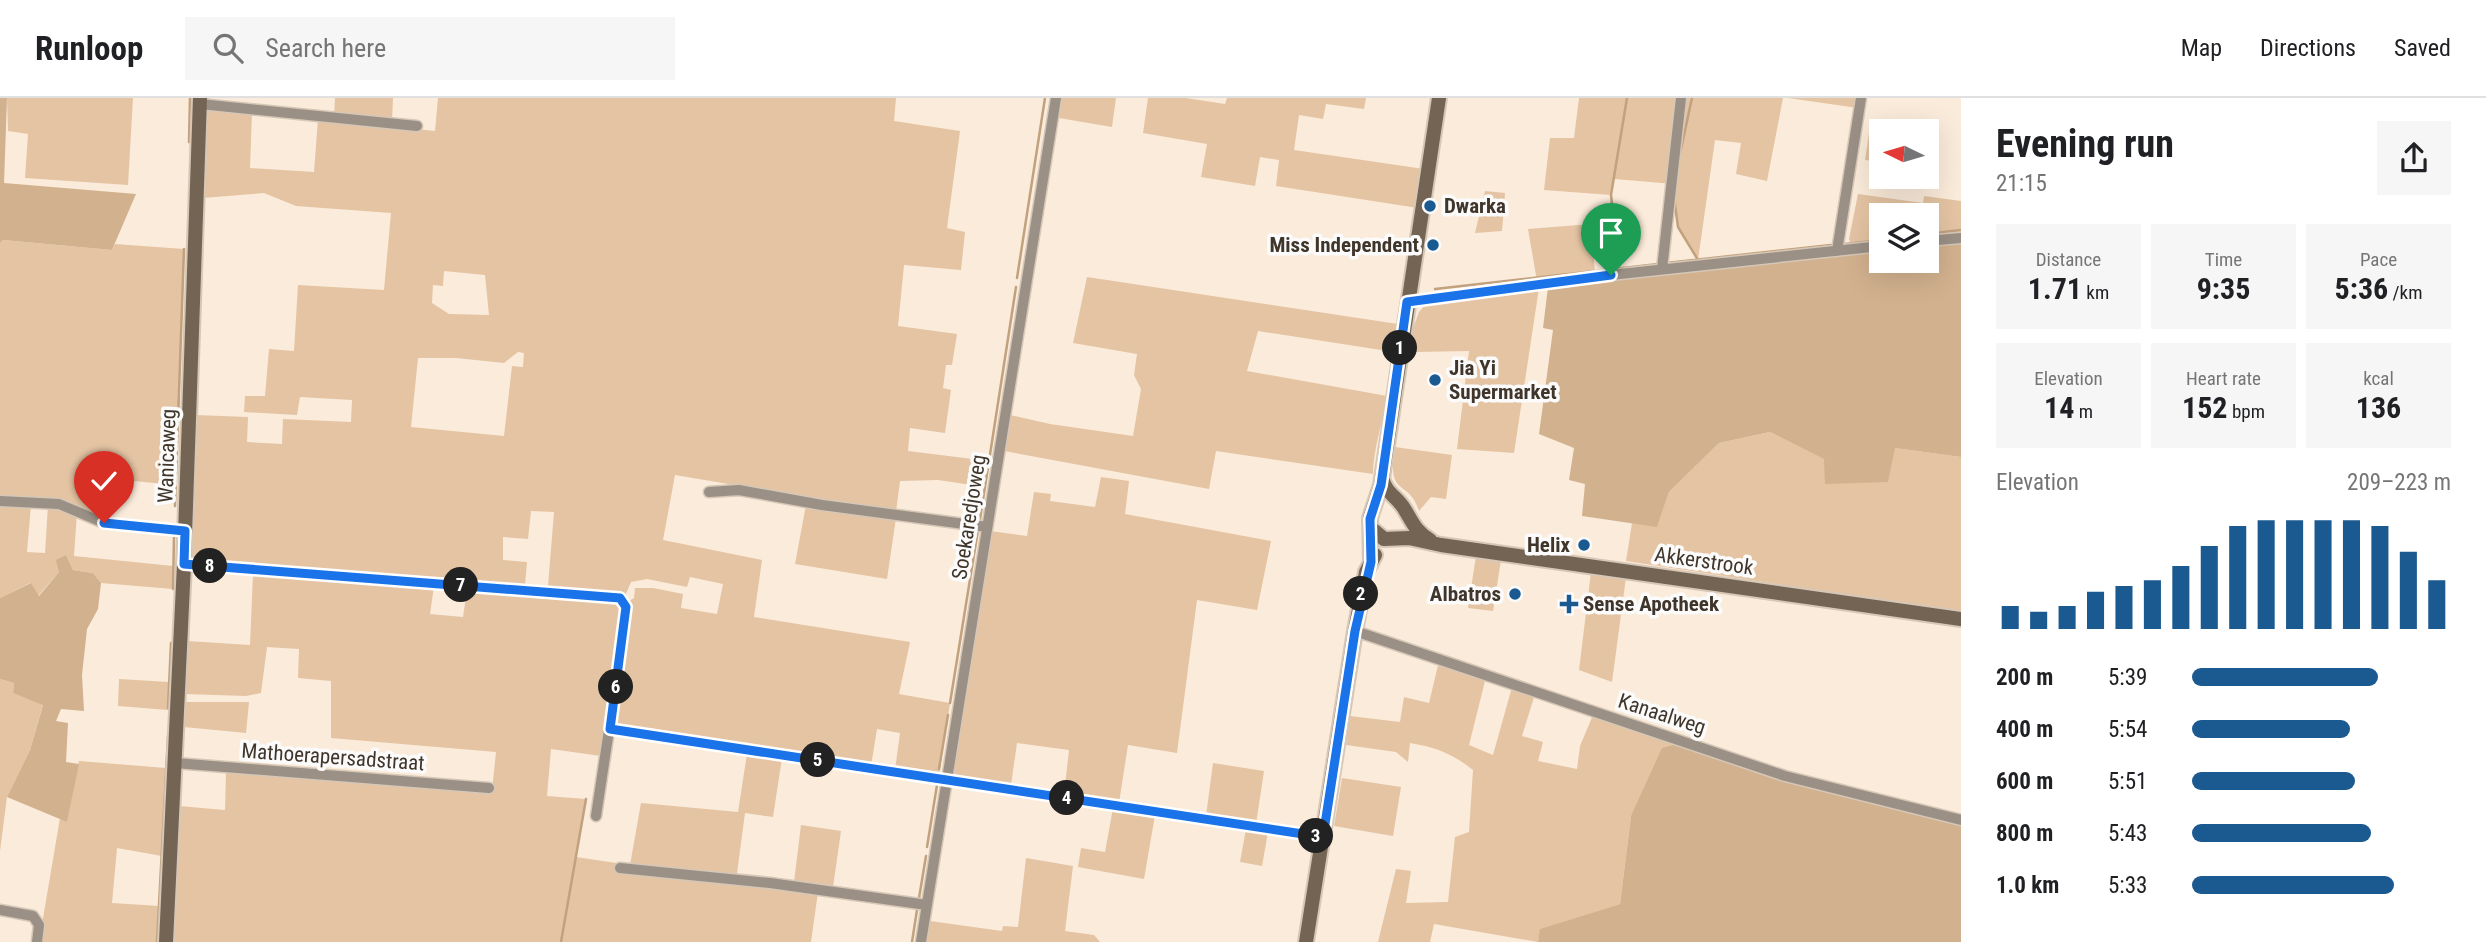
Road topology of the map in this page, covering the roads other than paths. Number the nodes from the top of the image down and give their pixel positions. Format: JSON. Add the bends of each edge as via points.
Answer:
{"nodes":[{"id":1,"x":1056,"y":98,"type":"edge"},
{"id":2,"x":1439,"y":98,"type":"edge"},
{"id":3,"x":1681,"y":98,"type":"edge"},
{"id":4,"x":1861,"y":98,"type":"edge"},
{"id":5,"x":200,"y":101,"type":"edge"},
{"id":6,"x":417,"y":125,"type":"dead end"},
{"id":7,"x":1961,"y":238,"type":"edge"},
{"id":8,"x":1939,"y":240,"type":"edge"},
{"id":9,"x":1869,"y":247,"type":"edge"},
{"id":10,"x":1837,"y":251,"type":"junction"},
{"id":11,"x":1662,"y":269,"type":"junction"},
{"id":12,"x":1407,"y":302,"type":"junction"},
{"id":13,"x":1381,"y":473,"type":"junction"},
{"id":14,"x":709,"y":492,"type":"dead end"},
{"id":15,"x":0,"y":501,"type":"edge"},
{"id":16,"x":1396,"y":502,"type":"junction"},
{"id":17,"x":1375,"y":508,"type":"junction"},
{"id":18,"x":1408,"y":517,"type":"junction"},
{"id":19,"x":987,"y":527,"type":"junction"},
{"id":20,"x":1373,"y":529,"type":"junction"},
{"id":21,"x":185,"y":531,"type":"junction"},
{"id":22,"x":1396,"y":538,"type":"junction"},
{"id":23,"x":1441,"y":545,"type":"junction"},
{"id":24,"x":1371,"y":562,"type":"junction"},
{"id":25,"x":184,"y":564,"type":"junction"},
{"id":26,"x":1961,"y":619,"type":"edge"},
{"id":27,"x":1355,"y":631,"type":"junction"},
{"id":28,"x":610,"y":729,"type":"junction"},
{"id":29,"x":175,"y":763,"type":"junction"},
{"id":30,"x":947,"y":779,"type":"junction"},
{"id":31,"x":489,"y":788,"type":"dead end"},
{"id":32,"x":596,"y":816,"type":"dead end"},
{"id":33,"x":1961,"y":820,"type":"edge"},
{"id":34,"x":1323,"y":837,"type":"junction"},
{"id":35,"x":620,"y":868,"type":"dead end"},
{"id":36,"x":927,"y":905,"type":"junction"},
{"id":37,"x":0,"y":910,"type":"edge"},
{"id":38,"x":37,"y":942,"type":"edge"},
{"id":39,"x":166,"y":942,"type":"edge"},
{"id":40,"x":921,"y":942,"type":"edge"},
{"id":41,"x":1306,"y":942,"type":"edge"}],
"edges":[{"from":1,"to":19,"type":"street","name":"Soekaredjoweg"},
{"from":2,"to":12,"type":"street"},
{"from":3,"to":11,"type":"street"},
{"from":4,"to":10,"type":"street"},
{"from":5,"to":6,"type":"street"},
{"from":5,"to":21,"type":"street","name":"Wanicaweg"},
{"from":7,"to":8,"type":"street"},
{"from":9,"to":10,"type":"street"},
{"from":10,"to":11,"type":"street"},
{"from":11,"to":12,"type":"street"},
{"from":12,"to":13,"type":"street"},
{"from":13,"to":16,"type":"street"},
{"from":13,"to":17,"type":"street"},
{"from":14,"to":19,"type":"street","via":[[739,490]]},
{"from":15,"to":21,"type":"street","via":[[59,504],[104,523]]},
{"from":16,"to":17,"type":"street","via":[[1385,501]]},
{"from":16,"to":18,"type":"street"},
{"from":17,"to":20,"type":"street","via":[[1370,519]]},
{"from":18,"to":22,"type":"street","via":[[1408,526]]},
{"from":18,"to":23,"type":"street","via":[[1420,533]]},
{"from":19,"to":30,"type":"street","name":"Soekaredjoweg"},
{"from":20,"to":22,"type":"street","via":[[1384,539]]},
{"from":20,"to":24,"type":"street"},
{"from":21,"to":25,"type":"street","name":"Wanicaweg"},
{"from":22,"to":23,"type":"street","name":"Akkerstrook"},
{"from":22,"to":24,"type":"street"},
{"from":23,"to":26,"type":"street","name":"Akkerstrook"},
{"from":24,"to":27,"type":"street"},
{"from":25,"to":28,"type":"street","via":[[620,598],[626,607]]},
{"from":25,"to":29,"type":"street","name":"Wanicaweg"},
{"from":27,"to":33,"type":"street","name":"Kanaalweg","via":[[1785,776]]},
{"from":27,"to":34,"type":"street"},
{"from":28,"to":30,"type":"street"},
{"from":28,"to":32,"type":"street"},
{"from":29,"to":31,"type":"street","name":"Mathoerapersadstraat"},
{"from":29,"to":39,"type":"street","name":"Wanicaweg"},
{"from":30,"to":34,"type":"street"},
{"from":30,"to":36,"type":"street","name":"Soekaredjoweg"},
{"from":34,"to":41,"type":"street"},
{"from":35,"to":36,"type":"street"},
{"from":36,"to":40,"type":"street","name":"Soekaredjoweg"},
{"from":37,"to":38,"type":"street","via":[[30,914],[39,925]]}]}
